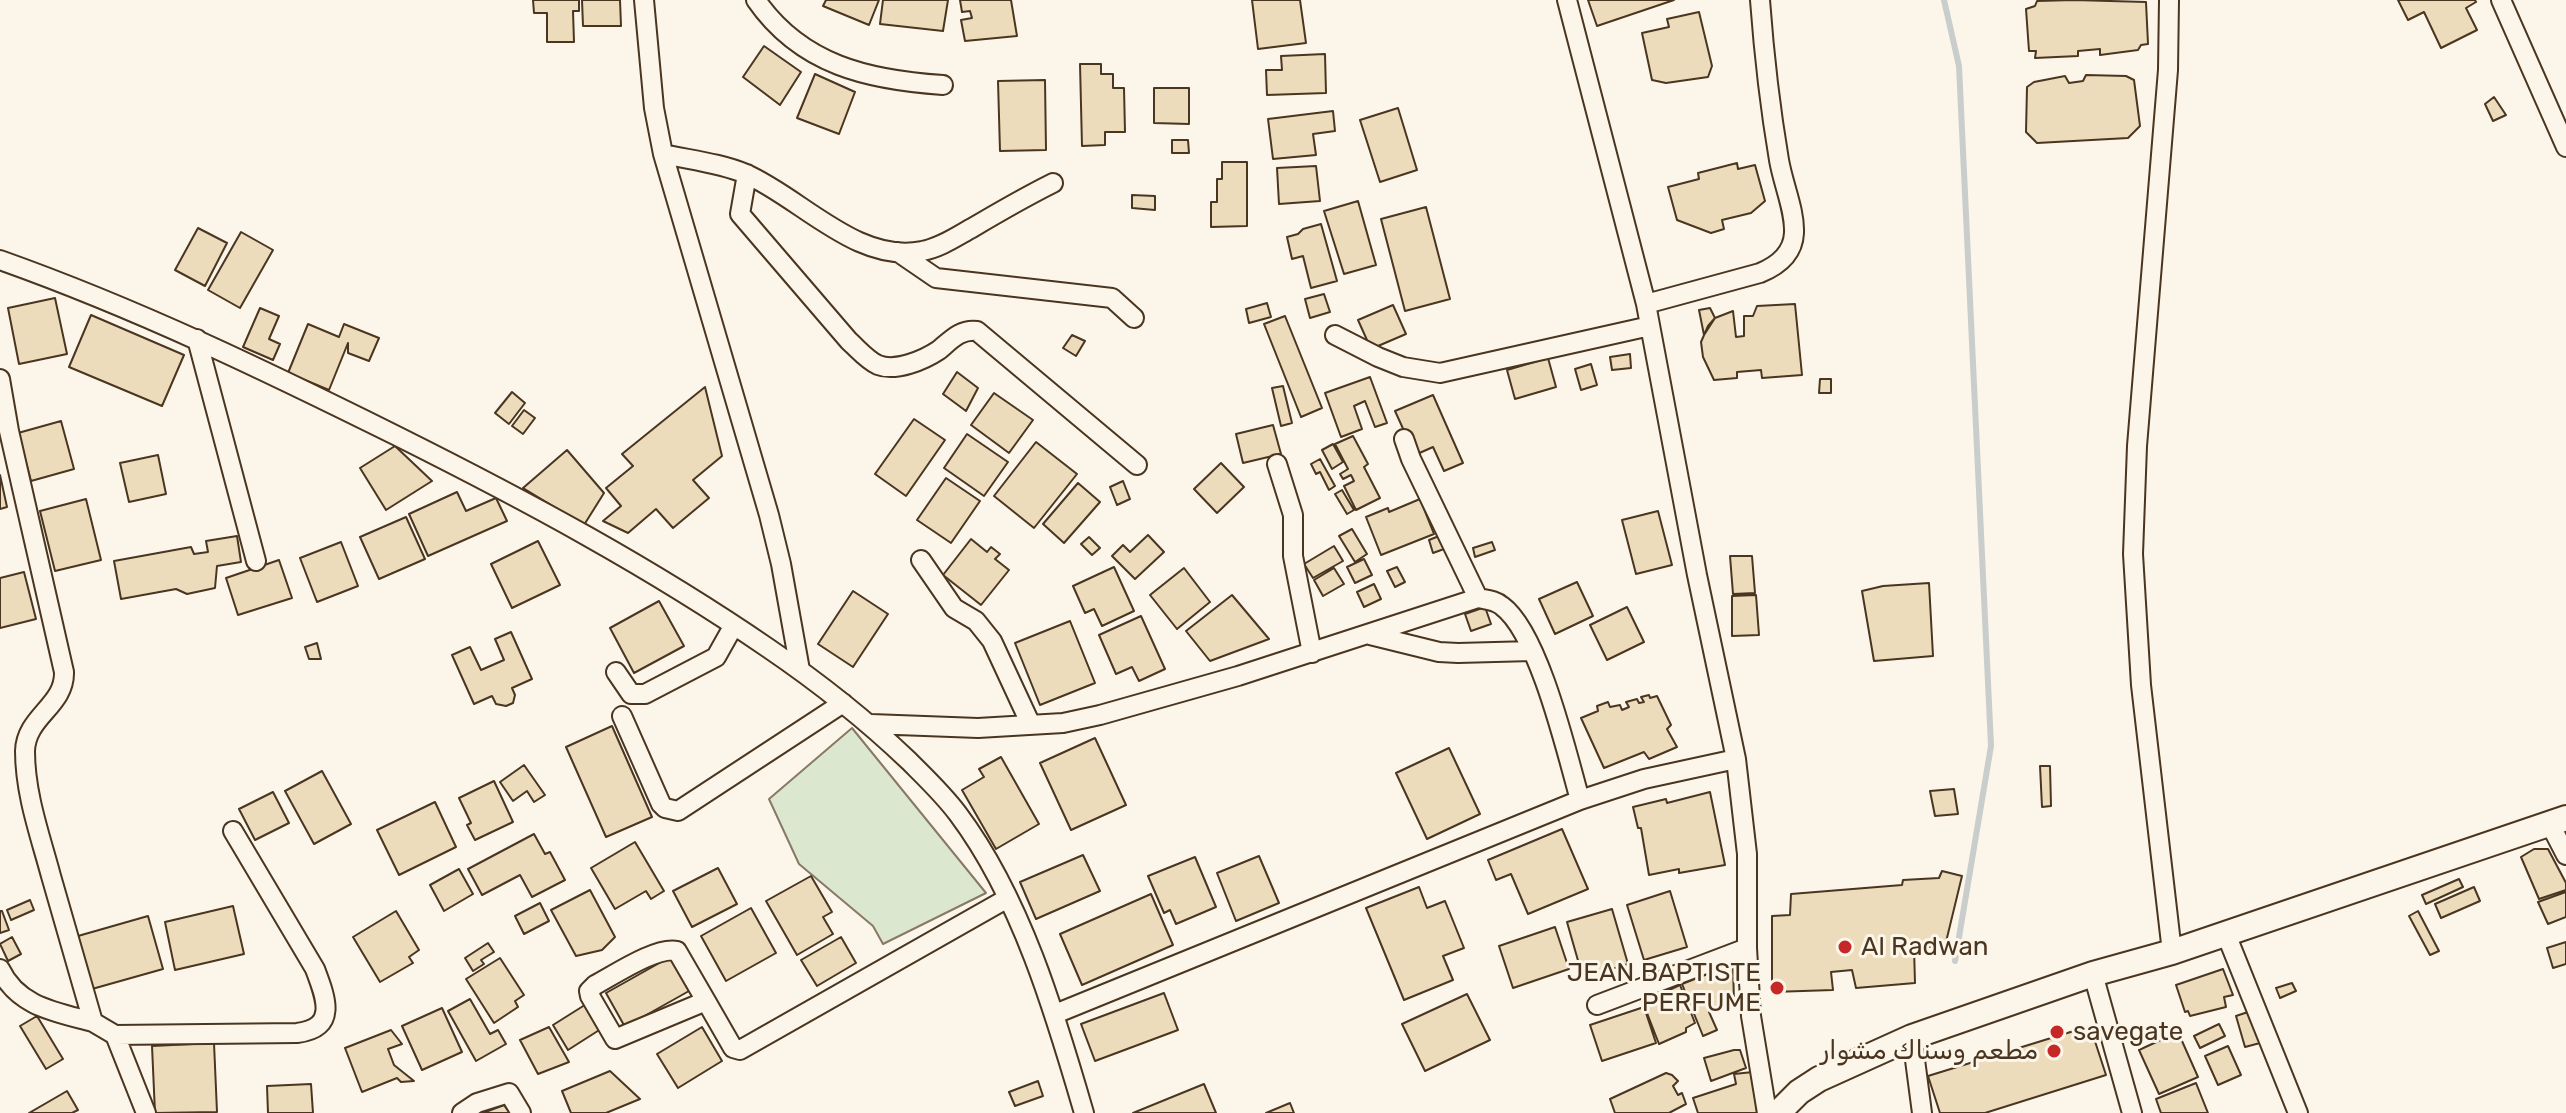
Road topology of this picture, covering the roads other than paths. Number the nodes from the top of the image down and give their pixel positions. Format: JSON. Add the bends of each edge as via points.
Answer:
{"nodes":[{"id":1,"x":644,"y":0,"type":"edge"},
{"id":2,"x":756,"y":0,"type":"edge"},
{"id":3,"x":1567,"y":0,"type":"edge"},
{"id":4,"x":1760,"y":0,"type":"edge"},
{"id":5,"x":2169,"y":0,"type":"edge"},
{"id":6,"x":2501,"y":0,"type":"edge"},
{"id":7,"x":943,"y":85,"type":"dead end"},
{"id":8,"x":2566,"y":147,"type":"edge"},
{"id":9,"x":663,"y":154,"type":"junction"},
{"id":10,"x":747,"y":174,"type":"junction"},
{"id":11,"x":1053,"y":183,"type":"dead end"},
{"id":12,"x":898,"y":252,"type":"junction"},
{"id":13,"x":0,"y":260,"type":"edge"},
{"id":14,"x":1646,"y":304,"type":"junction"},
{"id":15,"x":1134,"y":318,"type":"dead end"},
{"id":16,"x":1650,"y":326,"type":"junction"},
{"id":17,"x":1335,"y":335,"type":"dead end"},
{"id":18,"x":197,"y":339,"type":"junction"},
{"id":19,"x":0,"y":379,"type":"edge"},
{"id":20,"x":1404,"y":439,"type":"dead end"},
{"id":21,"x":1277,"y":464,"type":"dead end"},
{"id":22,"x":1137,"y":465,"type":"dead end"},
{"id":23,"x":921,"y":560,"type":"dead end"},
{"id":24,"x":256,"y":561,"type":"dead end"},
{"id":25,"x":1478,"y":598,"type":"junction"},
{"id":26,"x":734,"y":625,"type":"junction"},
{"id":27,"x":1370,"y":635,"type":"junction"},
{"id":28,"x":1532,"y":651,"type":"junction"},
{"id":29,"x":1312,"y":653,"type":"junction"},
{"id":30,"x":800,"y":670,"type":"junction"},
{"id":31,"x":616,"y":672,"type":"dead end"},
{"id":32,"x":843,"y":703,"type":"junction"},
{"id":33,"x":622,"y":716,"type":"dead end"},
{"id":34,"x":871,"y":724,"type":"junction"},
{"id":35,"x":1031,"y":725,"type":"junction"},
{"id":36,"x":1736,"y":759,"type":"junction"},
{"id":37,"x":1580,"y":800,"type":"junction"},
{"id":38,"x":2558,"y":821,"type":"edge"},
{"id":39,"x":233,"y":831,"type":"dead end"},
{"id":40,"x":2566,"y":855,"type":"edge"},
{"id":41,"x":1008,"y":898,"type":"junction"},
{"id":42,"x":2226,"y":934,"type":"junction"},
{"id":43,"x":1747,"y":948,"type":"junction"},
{"id":44,"x":2172,"y":952,"type":"junction"},
{"id":45,"x":0,"y":969,"type":"edge"},
{"id":46,"x":2093,"y":974,"type":"junction"},
{"id":47,"x":706,"y":1001,"type":"junction"},
{"id":48,"x":1597,"y":1005,"type":"dead end"},
{"id":49,"x":1055,"y":1014,"type":"junction"},
{"id":50,"x":93,"y":1022,"type":"junction"},
{"id":51,"x":115,"y":1035,"type":"junction"},
{"id":52,"x":1912,"y":1037,"type":"junction"},
{"id":53,"x":146,"y":1113,"type":"edge"},
{"id":54,"x":462,"y":1113,"type":"edge"},
{"id":55,"x":521,"y":1113,"type":"edge"},
{"id":56,"x":1084,"y":1113,"type":"edge"},
{"id":57,"x":1767,"y":1113,"type":"edge"},
{"id":58,"x":1778,"y":1113,"type":"edge"},
{"id":59,"x":1922,"y":1113,"type":"edge"},
{"id":60,"x":2132,"y":1113,"type":"edge"},
{"id":61,"x":2298,"y":1113,"type":"edge"}],
"edges":[{"from":1,"to":9,"type":"street"},
{"from":2,"to":7,"type":"street","via":[[791,40],[832,63],[881,78]]},
{"from":3,"to":14,"type":"street"},
{"from":4,"to":14,"type":"street","via":[[1765,79],[1792,216],[1792,245],[1775,267]]},
{"from":5,"to":44,"type":"street","via":[[2133,554],[2141,685]]},
{"from":6,"to":8,"type":"street"},
{"from":9,"to":10,"type":"street"},
{"from":9,"to":30,"type":"street","via":[[769,515]]},
{"from":10,"to":12,"type":"street","via":[[852,238]]},
{"from":10,"to":22,"type":"street","via":[[740,214],[869,360],[881,367],[908,363],[960,333],[977,331]]},
{"from":11,"to":12,"type":"street","via":[[953,238],[923,251]]},
{"from":12,"to":15,"type":"street","via":[[936,278],[1112,298]]},
{"from":13,"to":18,"type":"street"},
{"from":14,"to":16,"type":"street"},
{"from":16,"to":17,"type":"street","via":[[1440,373],[1403,367]]},
{"from":16,"to":36,"type":"street"},
{"from":18,"to":24,"type":"street"},
{"from":18,"to":26,"type":"street","via":[[503,489],[688,593]]},
{"from":19,"to":50,"type":"street","via":[[65,682],[27,739],[30,800]]},
{"from":20,"to":25,"type":"street"},
{"from":21,"to":29,"type":"street","via":[[1293,515],[1293,556]]},
{"from":23,"to":35,"type":"street","via":[[954,608],[976,621],[992,641]]},
{"from":25,"to":27,"type":"street"},
{"from":25,"to":28,"type":"street","via":[[1502,606]]},
{"from":26,"to":30,"type":"street"},
{"from":26,"to":31,"type":"street","via":[[716,657],[645,694],[631,694]]},
{"from":27,"to":28,"type":"street","via":[[1439,652]]},
{"from":27,"to":29,"type":"street"},
{"from":28,"to":37,"type":"street"},
{"from":29,"to":35,"type":"street","via":[[1100,715]]},
{"from":30,"to":32,"type":"street"},
{"from":32,"to":33,"type":"street","via":[[678,811],[661,804]]},
{"from":32,"to":34,"type":"street"},
{"from":34,"to":35,"type":"street"},
{"from":34,"to":41,"type":"street","via":[[957,812]]},
{"from":36,"to":37,"type":"street","via":[[1644,779]]},
{"from":36,"to":43,"type":"street","via":[[1747,854]]},
{"from":37,"to":49,"type":"street"},
{"from":38,"to":40,"type":"street"},
{"from":38,"to":42,"type":"street"},
{"from":39,"to":51,"type":"street","via":[[315,969],[325,1020],[320,1027],[297,1033]]},
{"from":41,"to":47,"type":"street","via":[[743,1049],[733,1048]]},
{"from":41,"to":49,"type":"street"},
{"from":42,"to":44,"type":"street"},
{"from":42,"to":61,"type":"street"},
{"from":43,"to":48,"type":"street"},
{"from":43,"to":57,"type":"street","via":[[1751,1016]]},
{"from":44,"to":46,"type":"street"},
{"from":45,"to":50,"type":"street","via":[[31,1004]]},
{"from":46,"to":52,"type":"street"},
{"from":46,"to":60,"type":"street"},
{"from":47,"to":47,"type":"street","via":[[672,949],[589,991],[615,1039]]},
{"from":49,"to":56,"type":"street"},
{"from":50,"to":51,"type":"street"},
{"from":51,"to":53,"type":"street"},
{"from":52,"to":58,"type":"street","via":[[1819,1079]]},
{"from":52,"to":59,"type":"street"},
{"from":54,"to":55,"type":"street","via":[[509,1093]]}]}
